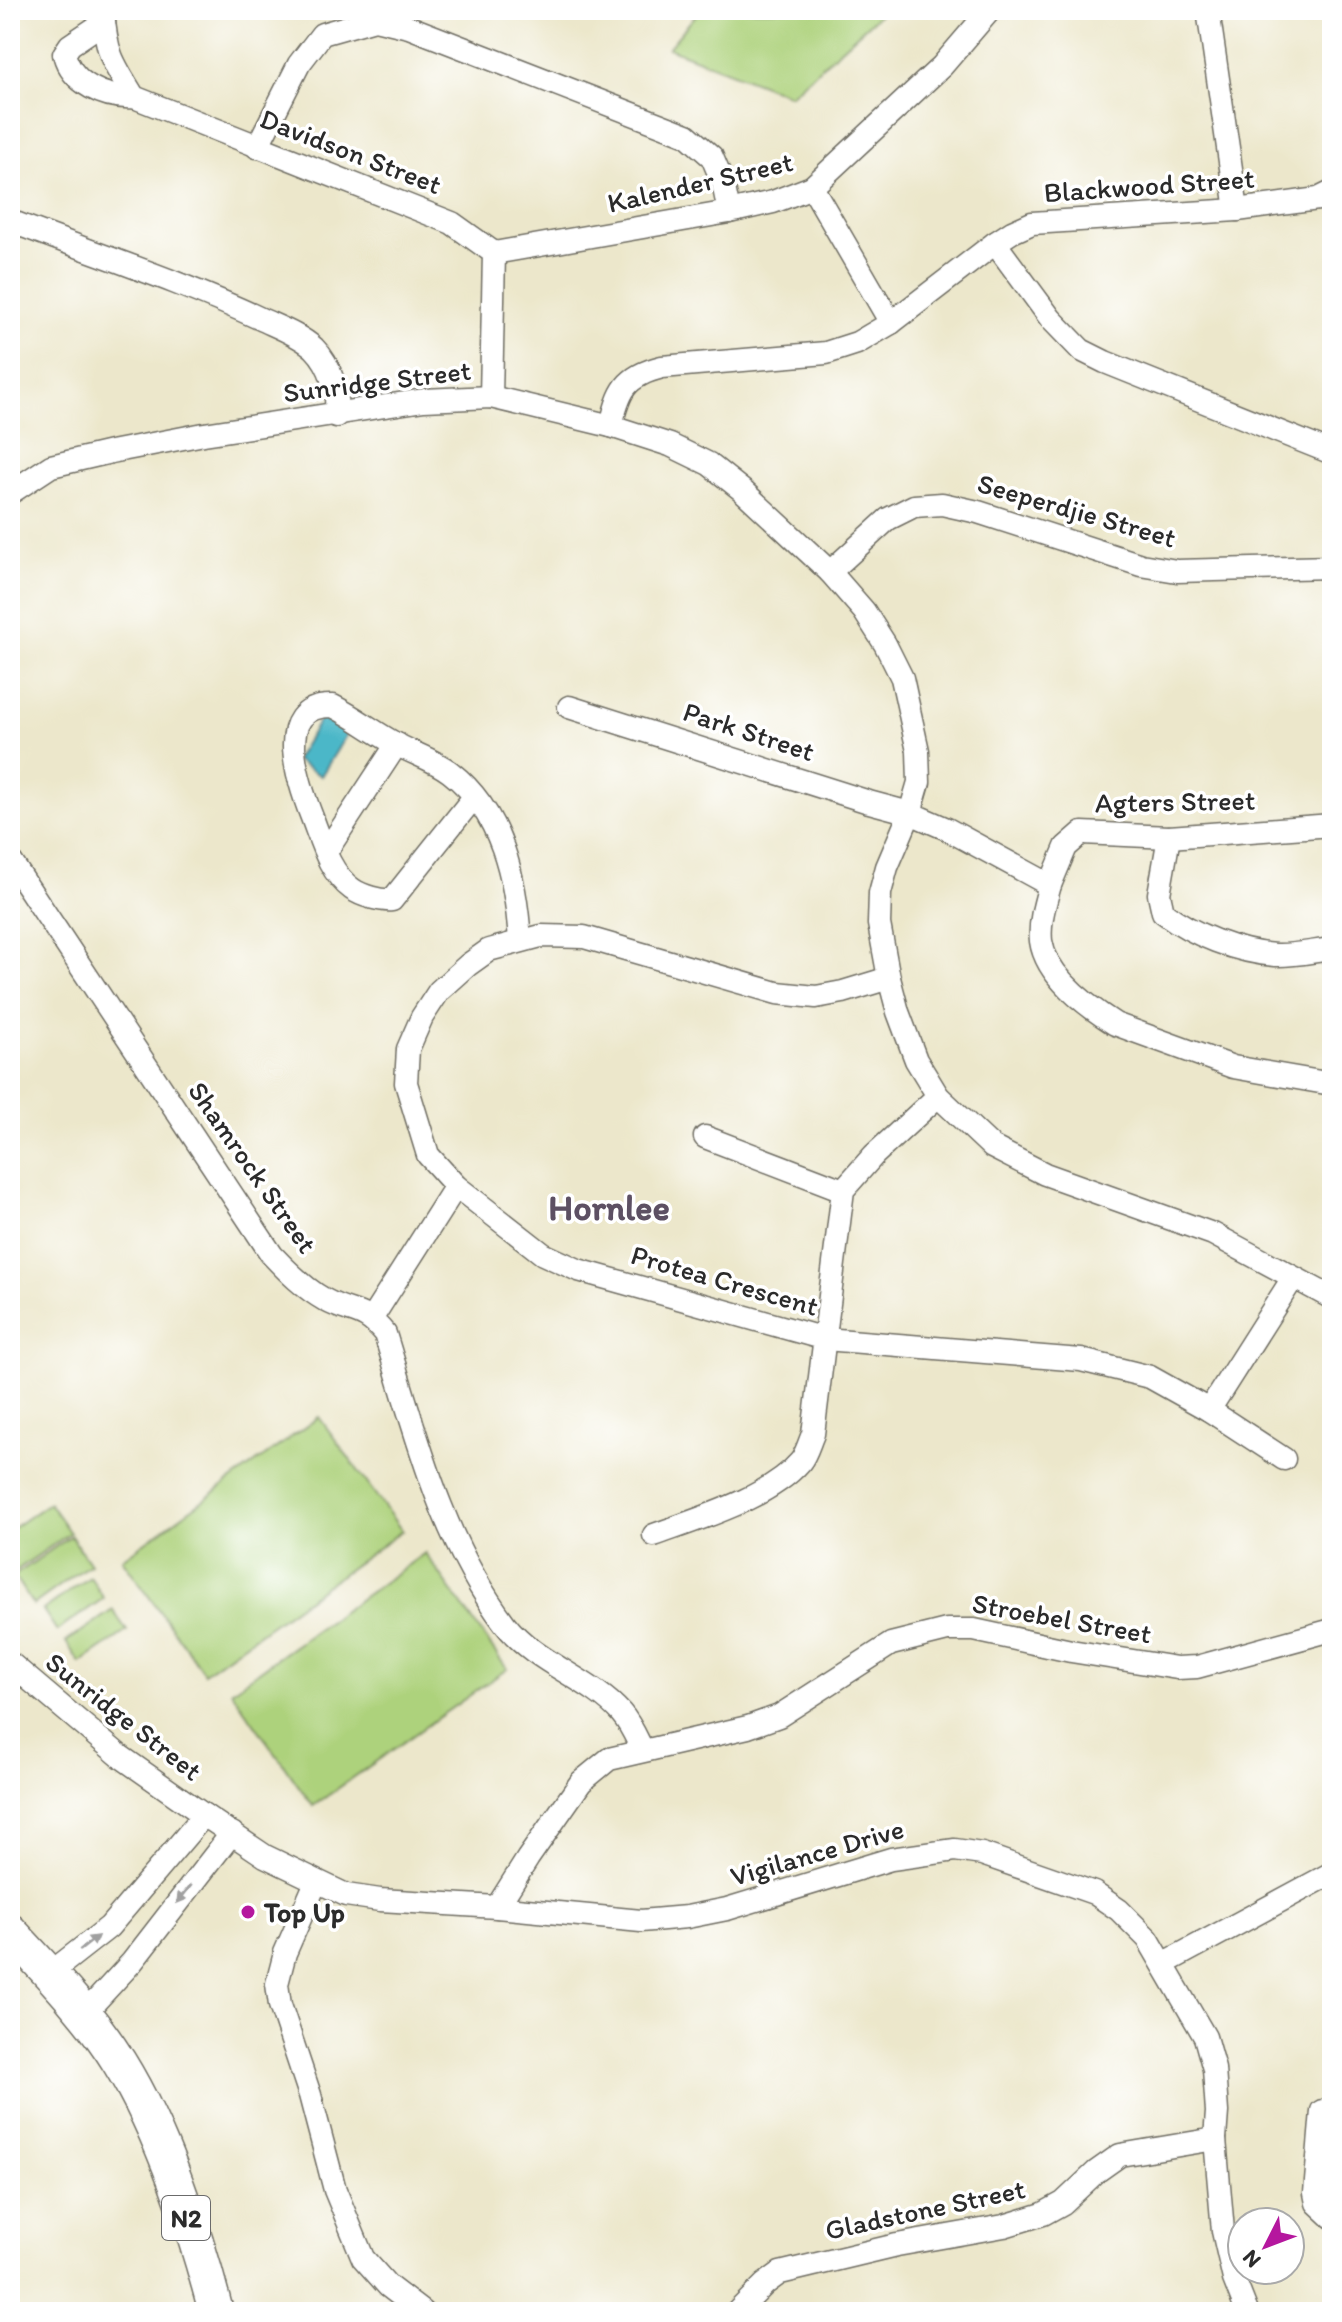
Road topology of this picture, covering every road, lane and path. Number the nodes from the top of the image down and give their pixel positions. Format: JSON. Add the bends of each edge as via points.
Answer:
{"nodes":[{"id":1,"x":990,"y":10,"type":"edge"},
{"id":2,"x":1208,"y":10,"type":"edge"},
{"id":3,"x":104,"y":16,"type":"edge"},
{"id":4,"x":411,"y":18,"type":"edge"},
{"id":5,"x":134,"y":97,"type":"junction"},
{"id":6,"x":257,"y":147,"type":"junction"},
{"id":7,"x":812,"y":187,"type":"junction"},
{"id":8,"x":1332,"y":192,"type":"edge"},
{"id":9,"x":1237,"y":210,"type":"junction"},
{"id":10,"x":729,"y":212,"type":"junction"},
{"id":11,"x":10,"y":221,"type":"edge"},
{"id":12,"x":995,"y":243,"type":"junction"},
{"id":13,"x":494,"y":253,"type":"junction"},
{"id":14,"x":891,"y":323,"type":"junction"},
{"id":15,"x":491,"y":397,"type":"junction"},
{"id":16,"x":336,"y":416,"type":"junction"},
{"id":17,"x":611,"y":426,"type":"junction"},
{"id":18,"x":1332,"y":453,"type":"edge"},
{"id":19,"x":10,"y":493,"type":"edge"},
{"id":20,"x":1332,"y":567,"type":"edge"},
{"id":21,"x":830,"y":572,"type":"junction"},
{"id":22,"x":569,"y":707,"type":"dead end"},
{"id":23,"x":397,"y":744,"type":"junction"},
{"id":24,"x":474,"y":797,"type":"junction"},
{"id":25,"x":910,"y":813,"type":"junction"},
{"id":26,"x":1332,"y":825,"type":"edge"},
{"id":27,"x":1169,"y":837,"type":"junction"},
{"id":28,"x":326,"y":852,"type":"junction"},
{"id":29,"x":10,"y":860,"type":"edge"},
{"id":30,"x":1050,"y":885,"type":"junction"},
{"id":31,"x":520,"y":941,"type":"junction"},
{"id":32,"x":1332,"y":949,"type":"edge"},
{"id":33,"x":889,"y":978,"type":"junction"},
{"id":34,"x":1332,"y":1084,"type":"edge"},
{"id":35,"x":938,"y":1096,"type":"junction"},
{"id":36,"x":705,"y":1137,"type":"dead end"},
{"id":37,"x":456,"y":1186,"type":"junction"},
{"id":38,"x":843,"y":1190,"type":"junction"},
{"id":39,"x":1293,"y":1278,"type":"junction"},
{"id":40,"x":1332,"y":1298,"type":"edge"},
{"id":41,"x":372,"y":1318,"type":"junction"},
{"id":42,"x":825,"y":1339,"type":"junction"},
{"id":43,"x":1209,"y":1410,"type":"junction"},
{"id":44,"x":1284,"y":1459,"type":"dead end"},
{"id":45,"x":654,"y":1535,"type":"dead end"},
{"id":46,"x":1332,"y":1630,"type":"edge"},
{"id":47,"x":10,"y":1663,"type":"edge"},
{"id":48,"x":642,"y":1749,"type":"junction"},
{"id":49,"x":204,"y":1815,"type":"junction"},
{"id":50,"x":232,"y":1833,"type":"junction"},
{"id":51,"x":1332,"y":1873,"type":"edge"},
{"id":52,"x":316,"y":1882,"type":"junction"},
{"id":53,"x":497,"y":1907,"type":"junction"},
{"id":54,"x":10,"y":1931,"type":"edge"},
{"id":55,"x":1163,"y":1964,"type":"junction"},
{"id":56,"x":49,"y":1974,"type":"junction"},
{"id":57,"x":83,"y":2015,"type":"junction"},
{"id":58,"x":1322,"y":2111,"type":"dead end"},
{"id":59,"x":1215,"y":2139,"type":"junction"},
{"id":60,"x":1332,"y":2217,"type":"edge"},
{"id":61,"x":216,"y":2312,"type":"edge"},
{"id":62,"x":422,"y":2312,"type":"edge"},
{"id":63,"x":737,"y":2312,"type":"edge"},
{"id":64,"x":1247,"y":2312,"type":"edge"}],
"edges":[{"from":1,"to":7,"type":"street","name":"Kalender Street","via":[[942,66]]},
{"from":2,"to":9,"type":"street"},
{"from":3,"to":5,"type":"street","via":[[112,62]]},
{"from":3,"to":5,"type":"street","name":"Davidson Street","via":[[70,45],[64,54],[67,65],[99,92]]},
{"from":4,"to":6,"type":"street","via":[[375,19],[322,34],[299,64]]},
{"from":4,"to":10,"type":"street","via":[[687,135],[712,157]]},
{"from":5,"to":6,"type":"street","name":"Davidson Street"},
{"from":6,"to":13,"type":"street","name":"Davidson Street","via":[[452,223]]},
{"from":7,"to":10,"type":"street","name":"Kalender Street"},
{"from":7,"to":14,"type":"street"},
{"from":8,"to":9,"type":"street","name":"Blackwood Street","via":[[1318,199]]},
{"from":9,"to":12,"type":"street","name":"Blackwood Street","via":[[1032,223]]},
{"from":10,"to":13,"type":"street","name":"Kalender Street"},
{"from":11,"to":16,"type":"street","via":[[290,332],[314,348],[327,368],[338,395]]},
{"from":12,"to":14,"type":"street","name":"Blackwood Street"},
{"from":12,"to":18,"type":"street","via":[[1081,350]]},
{"from":13,"to":15,"type":"street"},
{"from":14,"to":17,"type":"street","name":"Blackwood Street","via":[[826,353],[640,372],[624,386]]},
{"from":15,"to":16,"type":"street","name":"Sunridge Street","via":[[424,400]]},
{"from":15,"to":17,"type":"street","name":"Sunridge Street"},
{"from":16,"to":19,"type":"street","name":"Sunridge Street","via":[[204,434],[65,462]]},
{"from":17,"to":21,"type":"street","name":"Sunridge Street","via":[[709,464]]},
{"from":20,"to":21,"type":"street","name":"Seeperdjie Street","via":[[1177,571],[1141,565],[942,504],[914,506],[888,519]]},
{"from":21,"to":25,"type":"street","name":"Sunridge Street","via":[[864,611],[902,678],[918,751],[919,782]]},
{"from":22,"to":25,"type":"street","name":"Park Street"},
{"from":23,"to":24,"type":"street","via":[[451,773]]},
{"from":23,"to":28,"type":"street"},
{"from":23,"to":28,"type":"street","via":[[333,706],[317,707],[300,719],[294,765]]},
{"from":24,"to":28,"type":"street","via":[[392,900],[353,891]]},
{"from":24,"to":31,"type":"street","via":[[504,848]]},
{"from":25,"to":30,"type":"street","name":"Park Street"},
{"from":25,"to":33,"type":"street","via":[[880,893],[879,924]]},
{"from":26,"to":27,"type":"street","name":"Agters Street"},
{"from":27,"to":30,"type":"street","name":"Agters Street","via":[[1082,833],[1066,847]]},
{"from":27,"to":32,"type":"street","via":[[1159,894],[1163,912],[1181,926],[1276,955]]},
{"from":29,"to":41,"type":"street","name":"Shamrock Street","via":[[272,1255],[326,1301]]},
{"from":30,"to":34,"type":"street","name":"Agters Street","via":[[1041,921],[1048,963],[1099,1014],[1141,1035],[1233,1067]]},
{"from":31,"to":33,"type":"street","name":"Protea Crescent","via":[[584,937],[777,993],[816,997]]},
{"from":31,"to":37,"type":"street","name":"Protea Crescent","via":[[489,950],[439,991],[408,1049],[406,1083],[428,1155]]},
{"from":33,"to":35,"type":"street","via":[[916,1060]]},
{"from":35,"to":38,"type":"street"},
{"from":35,"to":39,"type":"street","via":[[992,1147],[1045,1174],[1213,1234]]},
{"from":36,"to":38,"type":"street"},
{"from":37,"to":41,"type":"street"},
{"from":37,"to":42,"type":"street","name":"Protea Crescent","via":[[543,1254],[578,1270]]},
{"from":38,"to":42,"type":"street"},
{"from":39,"to":40,"type":"street"},
{"from":39,"to":43,"type":"street"},
{"from":41,"to":48,"type":"street","via":[[385,1334],[435,1495],[461,1552],[506,1625],[527,1646],[613,1705]]},
{"from":42,"to":43,"type":"street","name":"Protea Crescent","via":[[1081,1360],[1150,1377]]},
{"from":42,"to":45,"type":"street","via":[[813,1434],[801,1461],[777,1482],[721,1511]]},
{"from":43,"to":44,"type":"street","name":"Protea Crescent"},
{"from":46,"to":48,"type":"street","name":"Stroebel Street","via":[[1225,1661],[1177,1668],[974,1630],[947,1630],[891,1644],[779,1716]]},
{"from":47,"to":49,"type":"street","name":"Sunridge Street","via":[[120,1756]]},
{"from":48,"to":53,"type":"street","name":"Stroebel Street","via":[[609,1759],[581,1782]]},
{"from":49,"to":50,"type":"street","name":"Vigilance Drive"},
{"from":56,"to":49,"type":"street","one_way":true,"via":[[109,1927]]},
{"from":50,"to":52,"type":"street","name":"Vigilance Drive"},
{"from":50,"to":57,"type":"street","one_way":true,"via":[[132,1962]]},
{"from":51,"to":55,"type":"street"},
{"from":52,"to":53,"type":"street","name":"Vigilance Drive","via":[[346,1895],[380,1900]]},
{"from":52,"to":62,"type":"street","via":[[285,1953],[277,1984],[280,2005],[335,2190],[363,2258]]},
{"from":53,"to":55,"type":"street","name":"Vigilance Drive","via":[[641,1921],[687,1917],[891,1859],[955,1850],[982,1854],[1094,1893],[1148,1939]]},
{"from":54,"to":56,"type":"highway","number":"N2"},
{"from":55,"to":59,"type":"street","name":"Vigilance Drive","via":[[1205,2037],[1214,2069]]},
{"from":56,"to":57,"type":"highway","number":"N2"},
{"from":57,"to":61,"type":"highway","number":"N2","via":[[119,2061],[152,2125]]},
{"from":58,"to":60,"type":"street","via":[[1315,2193],[1317,2203]]},
{"from":59,"to":63,"type":"street","name":"Gladstone Street","via":[[1120,2155],[1043,2214],[780,2273]]},
{"from":59,"to":64,"type":"street","name":"Vigilance Drive","via":[[1223,2231]]}]}
